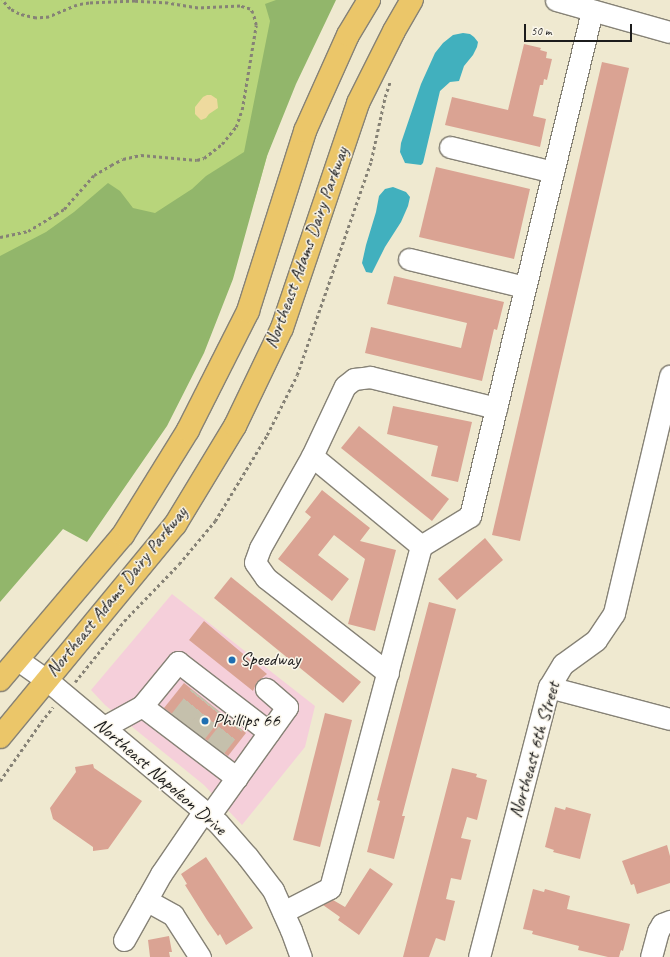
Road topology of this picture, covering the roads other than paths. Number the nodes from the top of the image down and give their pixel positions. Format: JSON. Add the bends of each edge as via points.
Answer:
{"nodes":[{"id":1,"x":369,"y":0,"type":"edge"},
{"id":2,"x":412,"y":0,"type":"edge"},
{"id":3,"x":556,"y":0,"type":"edge"},
{"id":4,"x":592,"y":11,"type":"junction"},
{"id":5,"x":670,"y":32,"type":"edge"},
{"id":6,"x":450,"y":147,"type":"dead end"},
{"id":7,"x":553,"y":172,"type":"junction"},
{"id":8,"x":409,"y":259,"type":"dead end"},
{"id":9,"x":525,"y":287,"type":"junction"},
{"id":10,"x":670,"y":376,"type":"edge"},
{"id":11,"x":496,"y":408,"type":"junction"},
{"id":12,"x":312,"y":456,"type":"junction"},
{"id":13,"x":421,"y":546,"type":"junction"},
{"id":14,"x":18,"y":660,"type":"junction"},
{"id":15,"x":388,"y":673,"type":"junction"},
{"id":16,"x":0,"y":680,"type":"edge"},
{"id":17,"x":47,"y":680,"type":"junction"},
{"id":18,"x":549,"y":687,"type":"junction"},
{"id":19,"x":266,"y":689,"type":"dead end"},
{"id":20,"x":142,"y":706,"type":"junction"},
{"id":21,"x":670,"y":719,"type":"edge"},
{"id":22,"x":104,"y":727,"type":"junction"},
{"id":23,"x":269,"y":732,"type":"junction"},
{"id":24,"x":0,"y":737,"type":"edge"},
{"id":25,"x":236,"y":778,"type":"junction"},
{"id":26,"x":206,"y":813,"type":"junction"},
{"id":27,"x":146,"y":900,"type":"junction"},
{"id":28,"x":283,"y":912,"type":"junction"},
{"id":29,"x":670,"y":921,"type":"edge"},
{"id":30,"x":124,"y":940,"type":"dead end"},
{"id":31,"x":200,"y":957,"type":"edge"},
{"id":32,"x":301,"y":957,"type":"edge"},
{"id":33,"x":479,"y":957,"type":"edge"},
{"id":34,"x":651,"y":957,"type":"edge"}],
"edges":[{"from":1,"to":14,"type":"main road","name":"Northeast Adams Dairy Parkway","via":[[348,36],[305,130],[248,311],[188,430],[124,535]]},
{"from":2,"to":17,"type":"main road","name":"Northeast Adams Dairy Parkway","via":[[358,103],[282,328],[234,426],[175,525]]},
{"from":3,"to":4,"type":"street"},
{"from":4,"to":5,"type":"street"},
{"from":4,"to":7,"type":"street"},
{"from":6,"to":7,"type":"street"},
{"from":7,"to":9,"type":"street"},
{"from":8,"to":9,"type":"street"},
{"from":9,"to":11,"type":"street"},
{"from":10,"to":18,"type":"street","name":"Northeast 6th Street","via":[[614,613],[596,640],[563,664]]},
{"from":11,"to":12,"type":"street","via":[[370,377],[354,378],[345,386]]},
{"from":11,"to":13,"type":"street","via":[[470,516]]},
{"from":12,"to":13,"type":"street"},
{"from":12,"to":15,"type":"street","via":[[260,548],[255,562],[266,578]]},
{"from":13,"to":15,"type":"street"},
{"from":14,"to":16,"type":"main road","name":"Northeast Adams Dairy Parkway"},
{"from":14,"to":17,"type":"street","name":"Northeast Napoleon Drive"},
{"from":15,"to":28,"type":"street","via":[[330,888]]},
{"from":17,"to":22,"type":"street","name":"Northeast Napoleon Drive"},
{"from":17,"to":24,"type":"main road","name":"Northeast Adams Dairy Parkway"},
{"from":18,"to":21,"type":"street"},
{"from":18,"to":33,"type":"street","name":"Northeast 6th Street"},
{"from":19,"to":23,"type":"street","via":[[287,707]]},
{"from":20,"to":22,"type":"street"},
{"from":20,"to":23,"type":"street","via":[[178,662],[203,690],[219,703],[239,718]]},
{"from":20,"to":25,"type":"street","via":[[176,725],[211,753]]},
{"from":22,"to":26,"type":"street","name":"Northeast Napoleon Drive"},
{"from":23,"to":25,"type":"street"},
{"from":25,"to":26,"type":"street"},
{"from":26,"to":27,"type":"street","via":[[161,874]]},
{"from":26,"to":28,"type":"street","name":"Northeast Napoleon Drive","via":[[218,823],[273,890]]},
{"from":27,"to":30,"type":"street"},
{"from":27,"to":31,"type":"street","via":[[173,915]]},
{"from":28,"to":32,"type":"street","name":"Northeast Napoleon Drive"},
{"from":29,"to":34,"type":"street","via":[[662,924],[658,931]]}]}
